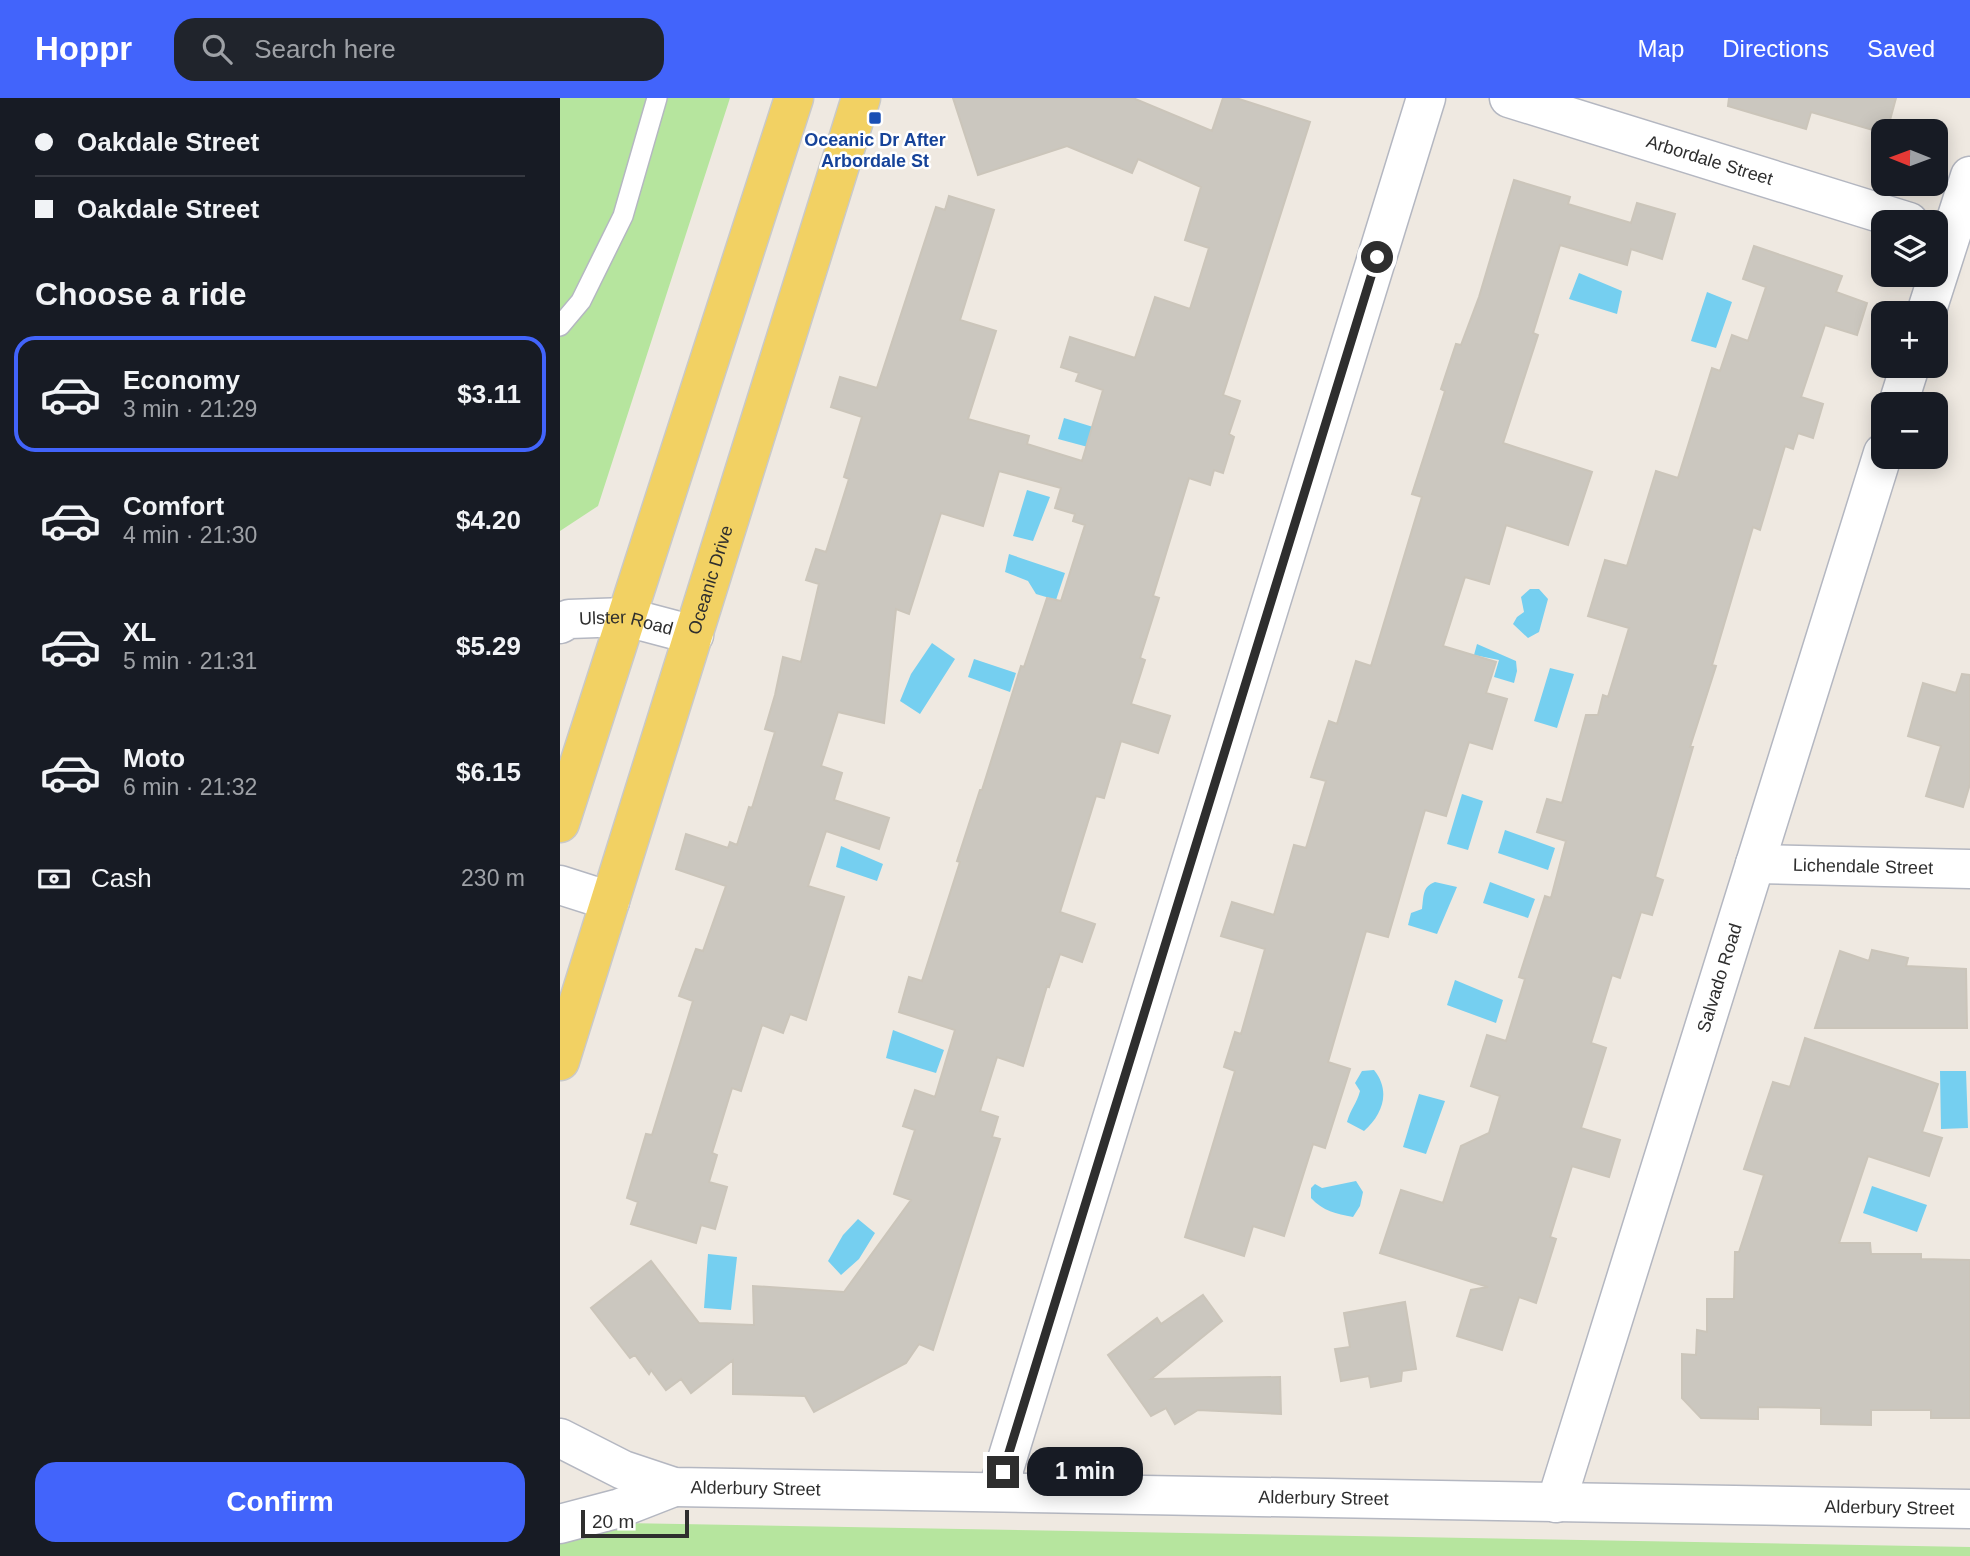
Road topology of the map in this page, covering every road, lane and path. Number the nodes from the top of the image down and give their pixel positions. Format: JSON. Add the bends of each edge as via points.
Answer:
{"nodes":[{"id":1,"x":657,"y":98,"type":"edge"},
{"id":2,"x":794,"y":98,"type":"edge"},
{"id":3,"x":861,"y":98,"type":"edge"},
{"id":4,"x":1426,"y":98,"type":"edge"},
{"id":5,"x":1509,"y":98,"type":"edge"},
{"id":6,"x":1970,"y":176,"type":"edge"},
{"id":7,"x":1871,"y":210,"type":"edge"},
{"id":8,"x":1952,"y":234,"type":"edge"},
{"id":9,"x":1930,"y":301,"type":"edge"},
{"id":10,"x":560,"y":326,"type":"edge"},
{"id":11,"x":1878,"y":469,"type":"edge"},
{"id":12,"x":626,"y":617,"type":"junction"},
{"id":13,"x":560,"y":624,"type":"edge"},
{"id":14,"x":694,"y":635,"type":"junction"},
{"id":15,"x":560,"y":823,"type":"edge"},
{"id":16,"x":1755,"y":864,"type":"junction"},
{"id":17,"x":1970,"y":869,"type":"edge"},
{"id":18,"x":560,"y":885,"type":"edge"},
{"id":19,"x":610,"y":901,"type":"junction"},
{"id":20,"x":560,"y":1061,"type":"edge"},
{"id":21,"x":560,"y":1438,"type":"edge"},
{"id":22,"x":674,"y":1487,"type":"junction"},
{"id":23,"x":997,"y":1492,"type":"junction"},
{"id":24,"x":1556,"y":1503,"type":"junction"},
{"id":25,"x":1970,"y":1509,"type":"edge"},
{"id":26,"x":560,"y":1524,"type":"edge"}],
"edges":[{"from":1,"to":10,"type":"lane","via":[[623,216],[582,301]]},
{"from":2,"to":12,"type":"main road"},
{"from":3,"to":14,"type":"main road","name":"Oceanic Drive"},
{"from":4,"to":23,"type":"street"},
{"from":5,"to":7,"type":"street","name":"Arbordale Street"},
{"from":6,"to":8,"type":"street"},
{"from":8,"to":9,"type":"street"},
{"from":11,"to":16,"type":"street","name":"Salvado Road"},
{"from":12,"to":13,"type":"street","name":"Ulster Road","via":[[569,619]]},
{"from":12,"to":14,"type":"street","name":"Ulster Road"},
{"from":12,"to":15,"type":"main road"},
{"from":14,"to":19,"type":"main road","name":"Oceanic Drive"},
{"from":16,"to":17,"type":"street","name":"Lichendale Street"},
{"from":16,"to":24,"type":"street","name":"Salvado Road"},
{"from":18,"to":19,"type":"street"},
{"from":19,"to":20,"type":"main road","name":"Oceanic Drive"},
{"from":21,"to":22,"type":"street","name":"Alderbury Street","via":[[623,1471]]},
{"from":22,"to":23,"type":"street","name":"Alderbury Street"},
{"from":22,"to":26,"type":"street","name":"Alderbury Street"},
{"from":23,"to":24,"type":"street","name":"Alderbury Street"},
{"from":24,"to":25,"type":"street","name":"Alderbury Street"}]}
